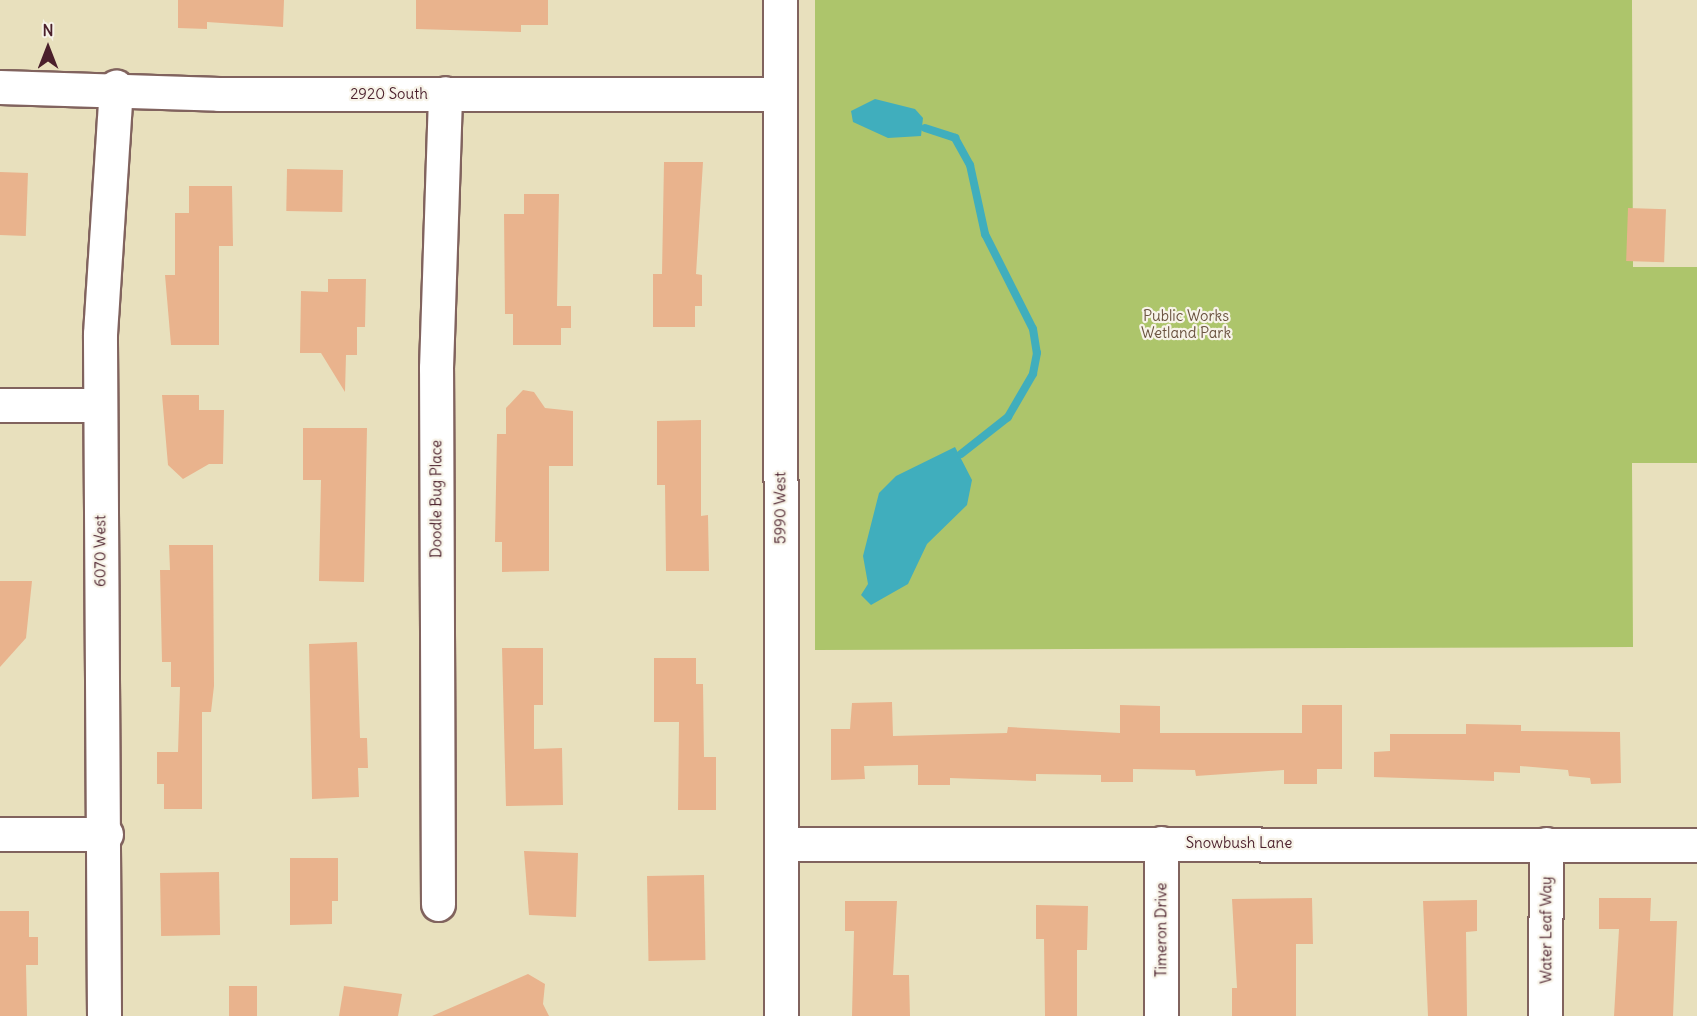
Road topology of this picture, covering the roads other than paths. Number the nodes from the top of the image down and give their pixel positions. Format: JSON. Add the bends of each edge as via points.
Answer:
{"nodes":[{"id":1,"x":780,"y":0,"type":"edge"},
{"id":2,"x":0,"y":87,"type":"edge"},
{"id":3,"x":116,"y":87,"type":"junction"},
{"id":4,"x":445,"y":93,"type":"junction"},
{"id":5,"x":779,"y":94,"type":"junction"},
{"id":6,"x":0,"y":405,"type":"edge"},
{"id":7,"x":100,"y":405,"type":"junction"},
{"id":8,"x":0,"y":834,"type":"edge"},
{"id":9,"x":106,"y":834,"type":"junction"},
{"id":10,"x":1161,"y":843,"type":"junction"},
{"id":11,"x":781,"y":844,"type":"junction"},
{"id":12,"x":1546,"y":844,"type":"junction"},
{"id":13,"x":1697,"y":845,"type":"edge"},
{"id":14,"x":438,"y":904,"type":"dead end"},
{"id":15,"x":104,"y":1016,"type":"edge"},
{"id":16,"x":782,"y":1016,"type":"edge"},
{"id":17,"x":1161,"y":1016,"type":"edge"},
{"id":18,"x":1545,"y":1016,"type":"edge"}],
"edges":[{"from":1,"to":5,"type":"street","name":"5990 West"},
{"from":2,"to":3,"type":"street","name":"2920 South"},
{"from":3,"to":4,"type":"street","name":"2920 South","via":[[219,94]]},
{"from":3,"to":7,"type":"street","name":"6070 West"},
{"from":4,"to":5,"type":"street","name":"2920 South"},
{"from":4,"to":14,"type":"street","name":"Doodle Bug Place","via":[[436,368]]},
{"from":5,"to":11,"type":"street","name":"5990 West"},
{"from":6,"to":7,"type":"street"},
{"from":7,"to":9,"type":"street","name":"6070 West"},
{"from":8,"to":9,"type":"street"},
{"from":9,"to":15,"type":"street","name":"6070 West"},
{"from":10,"to":11,"type":"street","name":"Snowbush Lane"},
{"from":10,"to":12,"type":"street","name":"Snowbush Lane"},
{"from":10,"to":17,"type":"street","name":"Timeron Drive"},
{"from":11,"to":16,"type":"street","name":"5990 West"},
{"from":12,"to":13,"type":"street","name":"Snowbush Lane"},
{"from":12,"to":18,"type":"street","name":"Water Leaf Way"}]}
